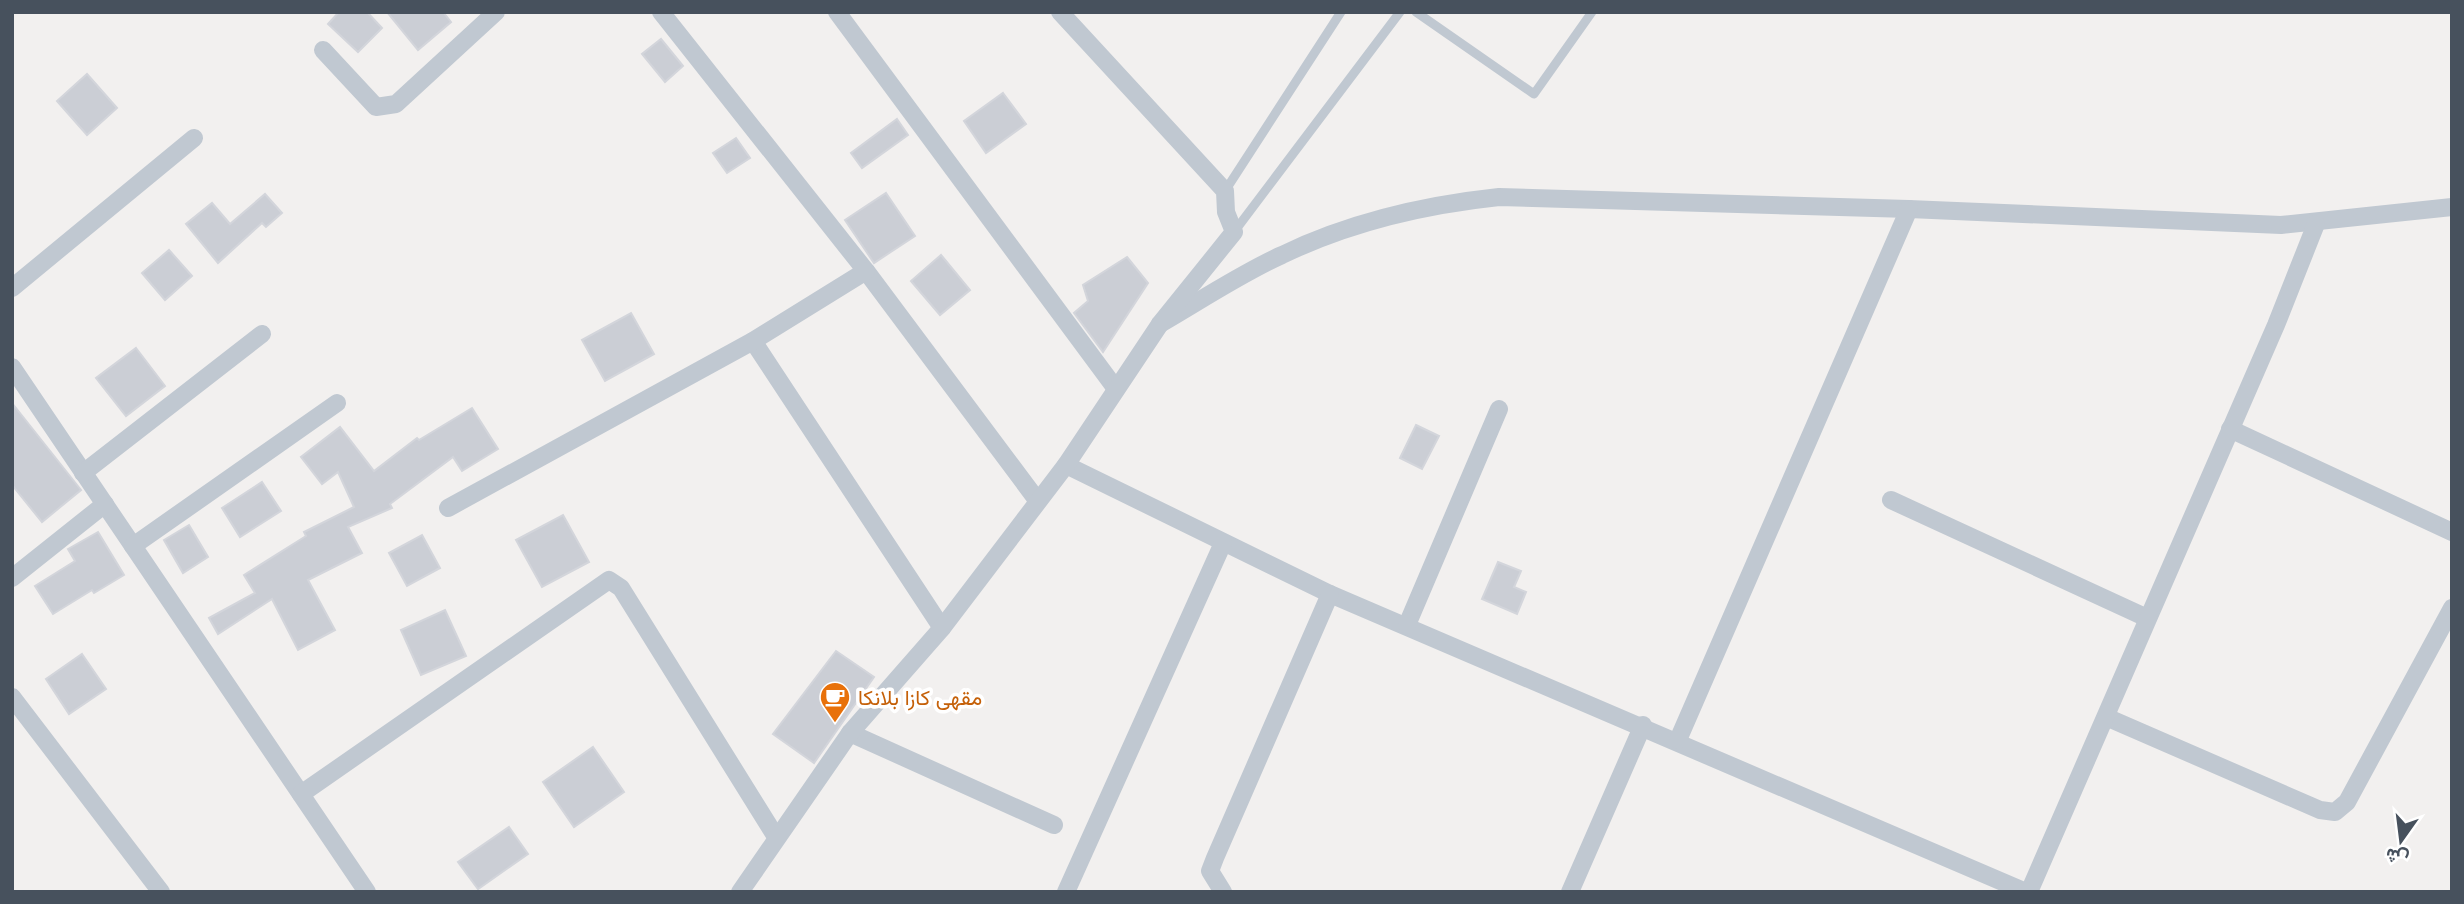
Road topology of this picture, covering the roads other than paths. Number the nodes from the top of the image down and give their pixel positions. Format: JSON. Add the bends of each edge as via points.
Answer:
{"nodes":[{"id":1,"x":496,"y":12,"type":"edge"},
{"id":2,"x":661,"y":12,"type":"edge"},
{"id":3,"x":837,"y":12,"type":"edge"},
{"id":4,"x":1060,"y":12,"type":"edge"},
{"id":5,"x":1341,"y":12,"type":"edge"},
{"id":6,"x":1400,"y":12,"type":"edge"},
{"id":7,"x":1416,"y":12,"type":"edge"},
{"id":8,"x":1592,"y":12,"type":"edge"},
{"id":9,"x":323,"y":50,"type":"dead end"},
{"id":10,"x":194,"y":138,"type":"dead end"},
{"id":11,"x":1225,"y":191,"type":"junction"},
{"id":12,"x":2452,"y":207,"type":"edge"},
{"id":13,"x":1909,"y":209,"type":"junction"},
{"id":14,"x":2316,"y":224,"type":"junction"},
{"id":15,"x":1234,"y":232,"type":"junction"},
{"id":16,"x":866,"y":271,"type":"junction"},
{"id":17,"x":12,"y":288,"type":"edge"},
{"id":18,"x":1160,"y":324,"type":"junction"},
{"id":19,"x":262,"y":334,"type":"dead end"},
{"id":20,"x":753,"y":341,"type":"junction"},
{"id":21,"x":12,"y":367,"type":"edge"},
{"id":22,"x":1116,"y":389,"type":"junction"},
{"id":23,"x":337,"y":403,"type":"dead end"},
{"id":24,"x":1499,"y":409,"type":"dead end"},
{"id":25,"x":2230,"y":429,"type":"junction"},
{"id":26,"x":1066,"y":465,"type":"junction"},
{"id":27,"x":83,"y":473,"type":"junction"},
{"id":28,"x":1037,"y":500,"type":"junction"},
{"id":29,"x":1891,"y":500,"type":"dead end"},
{"id":30,"x":105,"y":504,"type":"junction"},
{"id":31,"x":448,"y":508,"type":"dead end"},
{"id":32,"x":2452,"y":532,"type":"edge"},
{"id":33,"x":1223,"y":543,"type":"junction"},
{"id":34,"x":132,"y":546,"type":"junction"},
{"id":35,"x":12,"y":578,"type":"edge"},
{"id":36,"x":1330,"y":594,"type":"junction"},
{"id":37,"x":2452,"y":608,"type":"edge"},
{"id":38,"x":2147,"y":618,"type":"junction"},
{"id":39,"x":1407,"y":625,"type":"junction"},
{"id":40,"x":942,"y":628,"type":"junction"},
{"id":41,"x":12,"y":697,"type":"edge"},
{"id":42,"x":2106,"y":717,"type":"junction"},
{"id":43,"x":1643,"y":725,"type":"junction"},
{"id":44,"x":850,"y":733,"type":"junction"},
{"id":45,"x":1678,"y":740,"type":"junction"},
{"id":46,"x":301,"y":794,"type":"junction"},
{"id":47,"x":1054,"y":825,"type":"dead end"},
{"id":48,"x":775,"y":837,"type":"junction"},
{"id":49,"x":161,"y":892,"type":"edge"},
{"id":50,"x":367,"y":892,"type":"edge"},
{"id":51,"x":740,"y":892,"type":"edge"},
{"id":52,"x":1066,"y":892,"type":"edge"},
{"id":53,"x":1223,"y":892,"type":"edge"},
{"id":54,"x":1570,"y":892,"type":"edge"},
{"id":55,"x":2028,"y":892,"type":"edge"}],
"edges":[{"from":1,"to":9,"type":"street","via":[[396,104],[376,107]]},
{"from":2,"to":16,"type":"street"},
{"from":3,"to":22,"type":"street"},
{"from":4,"to":11,"type":"street"},
{"from":5,"to":11,"type":"lane"},
{"from":6,"to":15,"type":"lane"},
{"from":7,"to":8,"type":"lane","via":[[1534,94]]},
{"from":10,"to":17,"type":"street"},
{"from":11,"to":15,"type":"street","via":[[1226,212]]},
{"from":12,"to":14,"type":"street"},
{"from":13,"to":14,"type":"street"},
{"from":13,"to":18,"type":"street","via":[[1589,198],[1499,197],[1454,202],[1379,218],[1280,255]]},
{"from":13,"to":45,"type":"street"},
{"from":14,"to":25,"type":"street"},
{"from":15,"to":18,"type":"street"},
{"from":16,"to":20,"type":"street"},
{"from":16,"to":28,"type":"street"},
{"from":18,"to":22,"type":"street"},
{"from":19,"to":27,"type":"street"},
{"from":20,"to":31,"type":"street"},
{"from":20,"to":40,"type":"street"},
{"from":21,"to":27,"type":"street"},
{"from":22,"to":26,"type":"street"},
{"from":23,"to":34,"type":"street"},
{"from":24,"to":39,"type":"street"},
{"from":25,"to":32,"type":"street"},
{"from":25,"to":38,"type":"street"},
{"from":26,"to":28,"type":"street"},
{"from":26,"to":33,"type":"street"},
{"from":27,"to":30,"type":"street"},
{"from":28,"to":40,"type":"street"},
{"from":29,"to":38,"type":"street"},
{"from":30,"to":34,"type":"street"},
{"from":30,"to":35,"type":"street"},
{"from":33,"to":36,"type":"street"},
{"from":33,"to":52,"type":"street"},
{"from":34,"to":46,"type":"street"},
{"from":36,"to":39,"type":"street"},
{"from":36,"to":53,"type":"street","via":[[1210,871]]},
{"from":37,"to":42,"type":"street","via":[[2347,802],[2334,812],[2320,810]]},
{"from":38,"to":42,"type":"street"},
{"from":39,"to":43,"type":"street"},
{"from":40,"to":44,"type":"street"},
{"from":41,"to":49,"type":"street"},
{"from":42,"to":55,"type":"street"},
{"from":43,"to":45,"type":"street"},
{"from":43,"to":54,"type":"street"},
{"from":44,"to":47,"type":"street"},
{"from":44,"to":48,"type":"street"},
{"from":45,"to":55,"type":"street"},
{"from":46,"to":48,"type":"street","via":[[609,580],[621,588]]},
{"from":46,"to":50,"type":"street"},
{"from":48,"to":51,"type":"street"}]}
